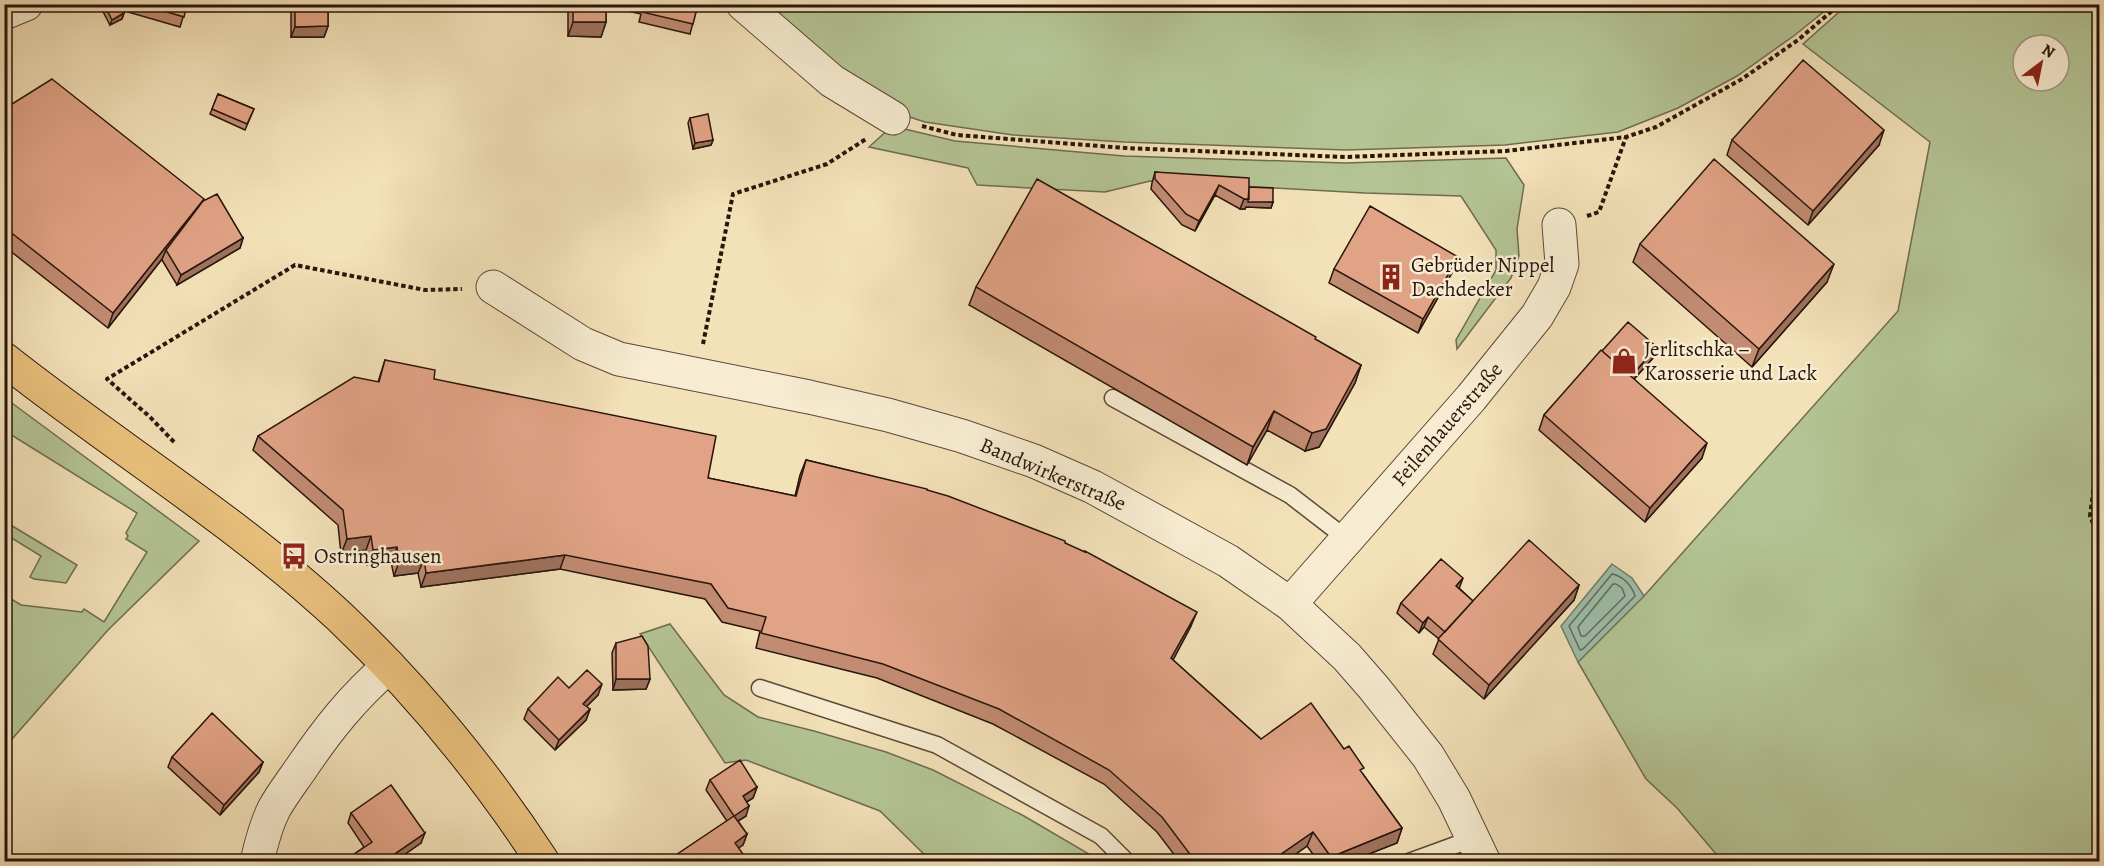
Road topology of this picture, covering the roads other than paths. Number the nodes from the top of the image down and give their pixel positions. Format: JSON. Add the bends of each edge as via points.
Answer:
{"nodes":[{"id":1,"x":26,"y":4,"type":"edge"},
{"id":2,"x":743,"y":4,"type":"edge"},
{"id":3,"x":4,"y":13,"type":"edge"},
{"id":4,"x":893,"y":118,"type":"road end"},
{"id":5,"x":1559,"y":225,"type":"road end"},
{"id":6,"x":493,"y":287,"type":"road end"},
{"id":7,"x":4,"y":359,"type":"edge"},
{"id":8,"x":1113,"y":398,"type":"dead end"},
{"id":9,"x":1347,"y":539,"type":"junction"},
{"id":10,"x":1290,"y":604,"type":"junction"},
{"id":11,"x":389,"y":666,"type":"junction"},
{"id":12,"x":760,"y":688,"type":"dead end"},
{"id":13,"x":1478,"y":850,"type":"edge"},
{"id":14,"x":257,"y":861,"type":"edge"},
{"id":15,"x":543,"y":861,"type":"edge"},
{"id":16,"x":1127,"y":861,"type":"edge"},
{"id":17,"x":1409,"y":861,"type":"edge"}],
"edges":[{"from":1,"to":3,"type":"street"},
{"from":2,"to":4,"type":"street","via":[[832,81]]},
{"from":5,"to":9,"type":"street","name":"Feilenhauerstraße","via":[[1562,264],[1537,316]]},
{"from":6,"to":10,"type":"street","name":"Bandwirkerstraße","via":[[583,344],[619,359],[888,416],[1034,461],[1150,516],[1228,561]]},
{"from":7,"to":11,"type":"main road","via":[[283,568]]},
{"from":8,"to":9,"type":"lane","via":[[1290,495]]},
{"from":9,"to":10,"type":"street","name":"Feilenhauerstraße"},
{"from":10,"to":13,"type":"street","name":"Bandwirkerstraße","via":[[1347,657],[1400,719],[1454,799]]},
{"from":11,"to":14,"type":"street","via":[[345,708],[290,784],[274,809]]},
{"from":11,"to":15,"type":"main road","via":[[453,738]]},
{"from":12,"to":16,"type":"lane","via":[[937,745],[1101,836]]},
{"from":13,"to":17,"type":"lane"}]}
